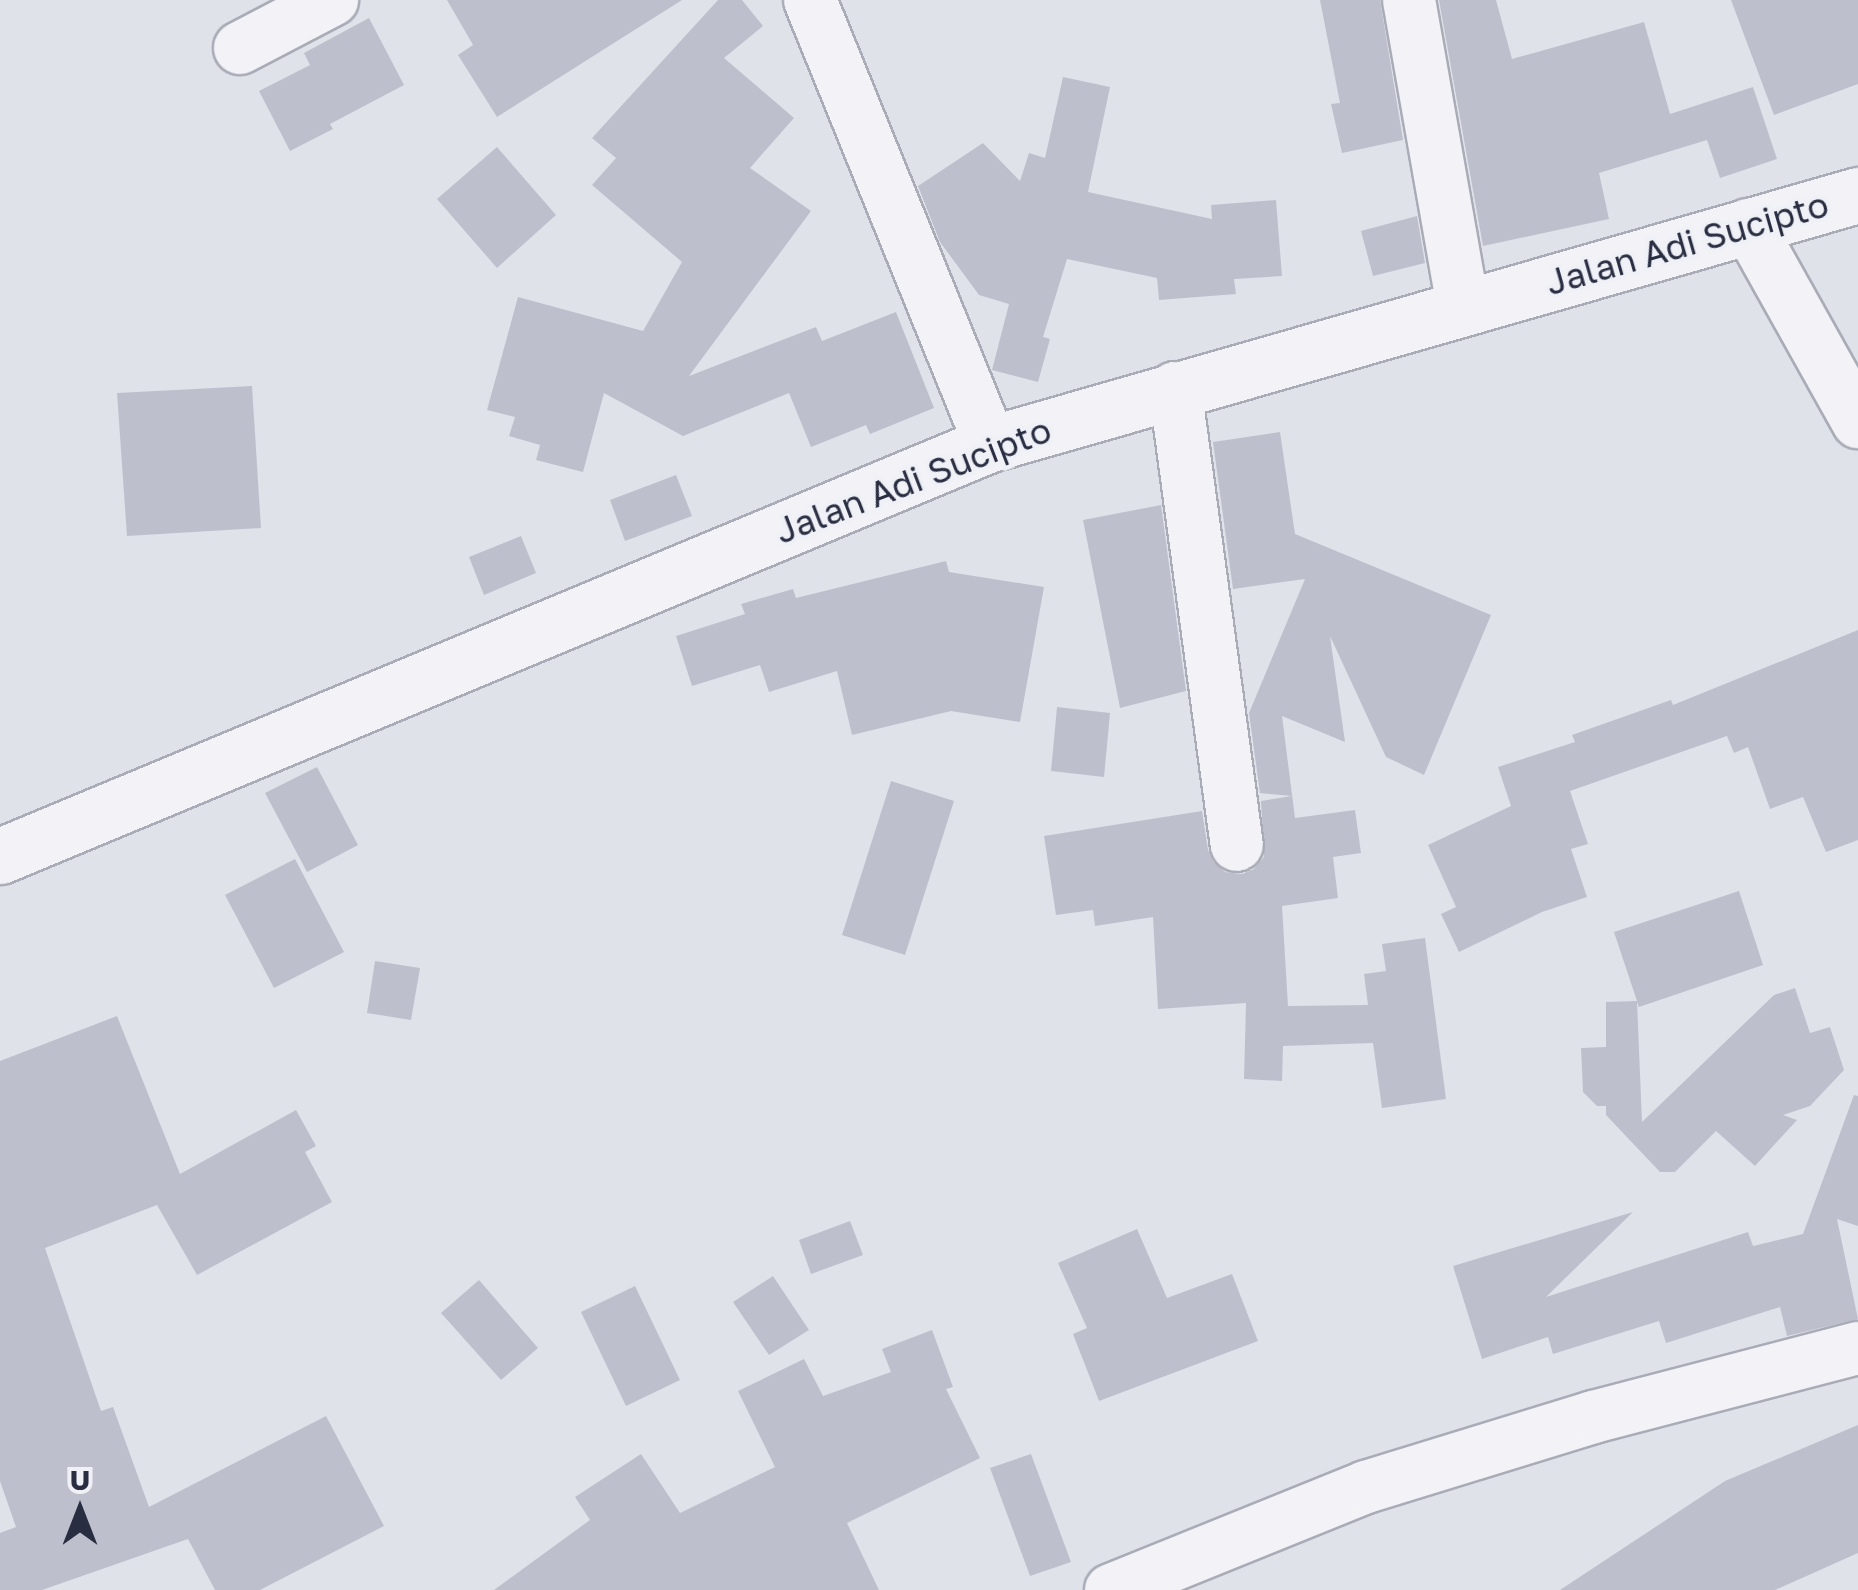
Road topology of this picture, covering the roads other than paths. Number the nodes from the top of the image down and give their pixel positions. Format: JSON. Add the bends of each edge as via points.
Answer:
{"nodes":[{"id":1,"x":332,"y":0,"type":"edge"},
{"id":2,"x":810,"y":0,"type":"edge"},
{"id":3,"x":1409,"y":0,"type":"edge"},
{"id":4,"x":240,"y":48,"type":"dead end"},
{"id":5,"x":1858,"y":195,"type":"edge"},
{"id":6,"x":1748,"y":225,"type":"junction"},
{"id":7,"x":1463,"y":306,"type":"junction"},
{"id":8,"x":1175,"y":388,"type":"junction"},
{"id":9,"x":1858,"y":422,"type":"edge"},
{"id":10,"x":990,"y":444,"type":"junction"},
{"id":11,"x":1236,"y":846,"type":"dead end"},
{"id":12,"x":0,"y":856,"type":"edge"},
{"id":13,"x":1858,"y":1348,"type":"edge"},
{"id":14,"x":1111,"y":1590,"type":"edge"}],
"edges":[{"from":1,"to":4,"type":"street"},
{"from":2,"to":10,"type":"street"},
{"from":3,"to":7,"type":"street"},
{"from":5,"to":6,"type":"street","name":"Jalan Adi Sucipto"},
{"from":6,"to":7,"type":"street","name":"Jalan Adi Sucipto"},
{"from":6,"to":9,"type":"street"},
{"from":7,"to":8,"type":"street","name":"Jalan Adi Sucipto"},
{"from":8,"to":10,"type":"street","name":"Jalan Adi Sucipto"},
{"from":8,"to":11,"type":"street"},
{"from":10,"to":12,"type":"street","name":"Jalan Adi Sucipto"},
{"from":13,"to":14,"type":"street","via":[[1593,1417],[1366,1487]]}]}
